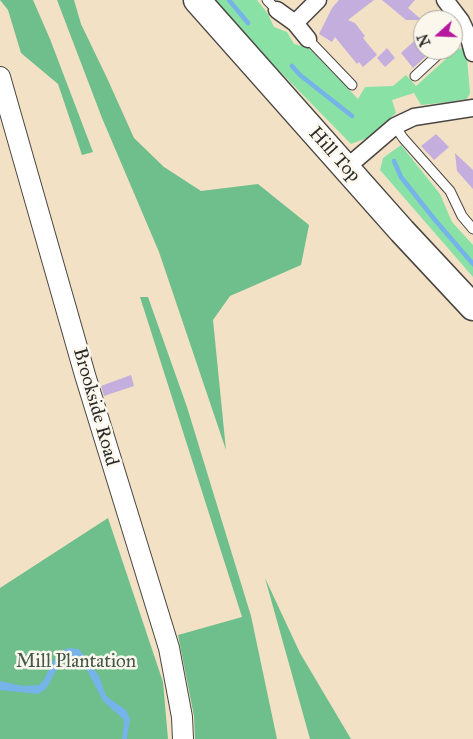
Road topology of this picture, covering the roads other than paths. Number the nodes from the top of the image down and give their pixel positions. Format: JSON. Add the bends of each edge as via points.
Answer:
{"nodes":[{"id":1,"x":197,"y":0,"type":"edge"},
{"id":2,"x":318,"y":0,"type":"edge"},
{"id":3,"x":445,"y":0,"type":"edge"},
{"id":4,"x":272,"y":5,"type":"edge"},
{"id":5,"x":453,"y":10,"type":"edge"},
{"id":6,"x":295,"y":23,"type":"junction"},
{"id":7,"x":308,"y":39,"type":"joint"},
{"id":8,"x":463,"y":41,"type":"edge"},
{"id":9,"x":473,"y":53,"type":"edge"},
{"id":10,"x":432,"y":60,"type":"edge"},
{"id":11,"x":415,"y":76,"type":"dead end"},
{"id":12,"x":0,"y":77,"type":"edge"},
{"id":13,"x":352,"y":85,"type":"dead end"},
{"id":14,"x":473,"y":108,"type":"edge"},
{"id":15,"x":395,"y":126,"type":"junction"},
{"id":16,"x":346,"y":168,"type":"junction"},
{"id":17,"x":473,"y":229,"type":"edge"},
{"id":18,"x":473,"y":308,"type":"edge"},
{"id":19,"x":183,"y":739,"type":"edge"}],
"edges":[{"from":1,"to":16,"type":"main road","name":"Hill Top"},
{"from":2,"to":6,"type":"street"},
{"from":3,"to":5,"type":"street"},
{"from":4,"to":6,"type":"street"},
{"from":6,"to":7,"type":"street"},
{"from":7,"to":13,"type":"lane"},
{"from":8,"to":9,"type":"street"},
{"from":10,"to":11,"type":"lane"},
{"from":12,"to":19,"type":"street","name":"Brookside Road","via":[[91,394],[169,648]]},
{"from":14,"to":15,"type":"street","via":[[414,117]]},
{"from":15,"to":16,"type":"street"},
{"from":15,"to":17,"type":"lane","via":[[450,190],[462,216]]},
{"from":16,"to":18,"type":"main road","name":"Hill Top"}]}
